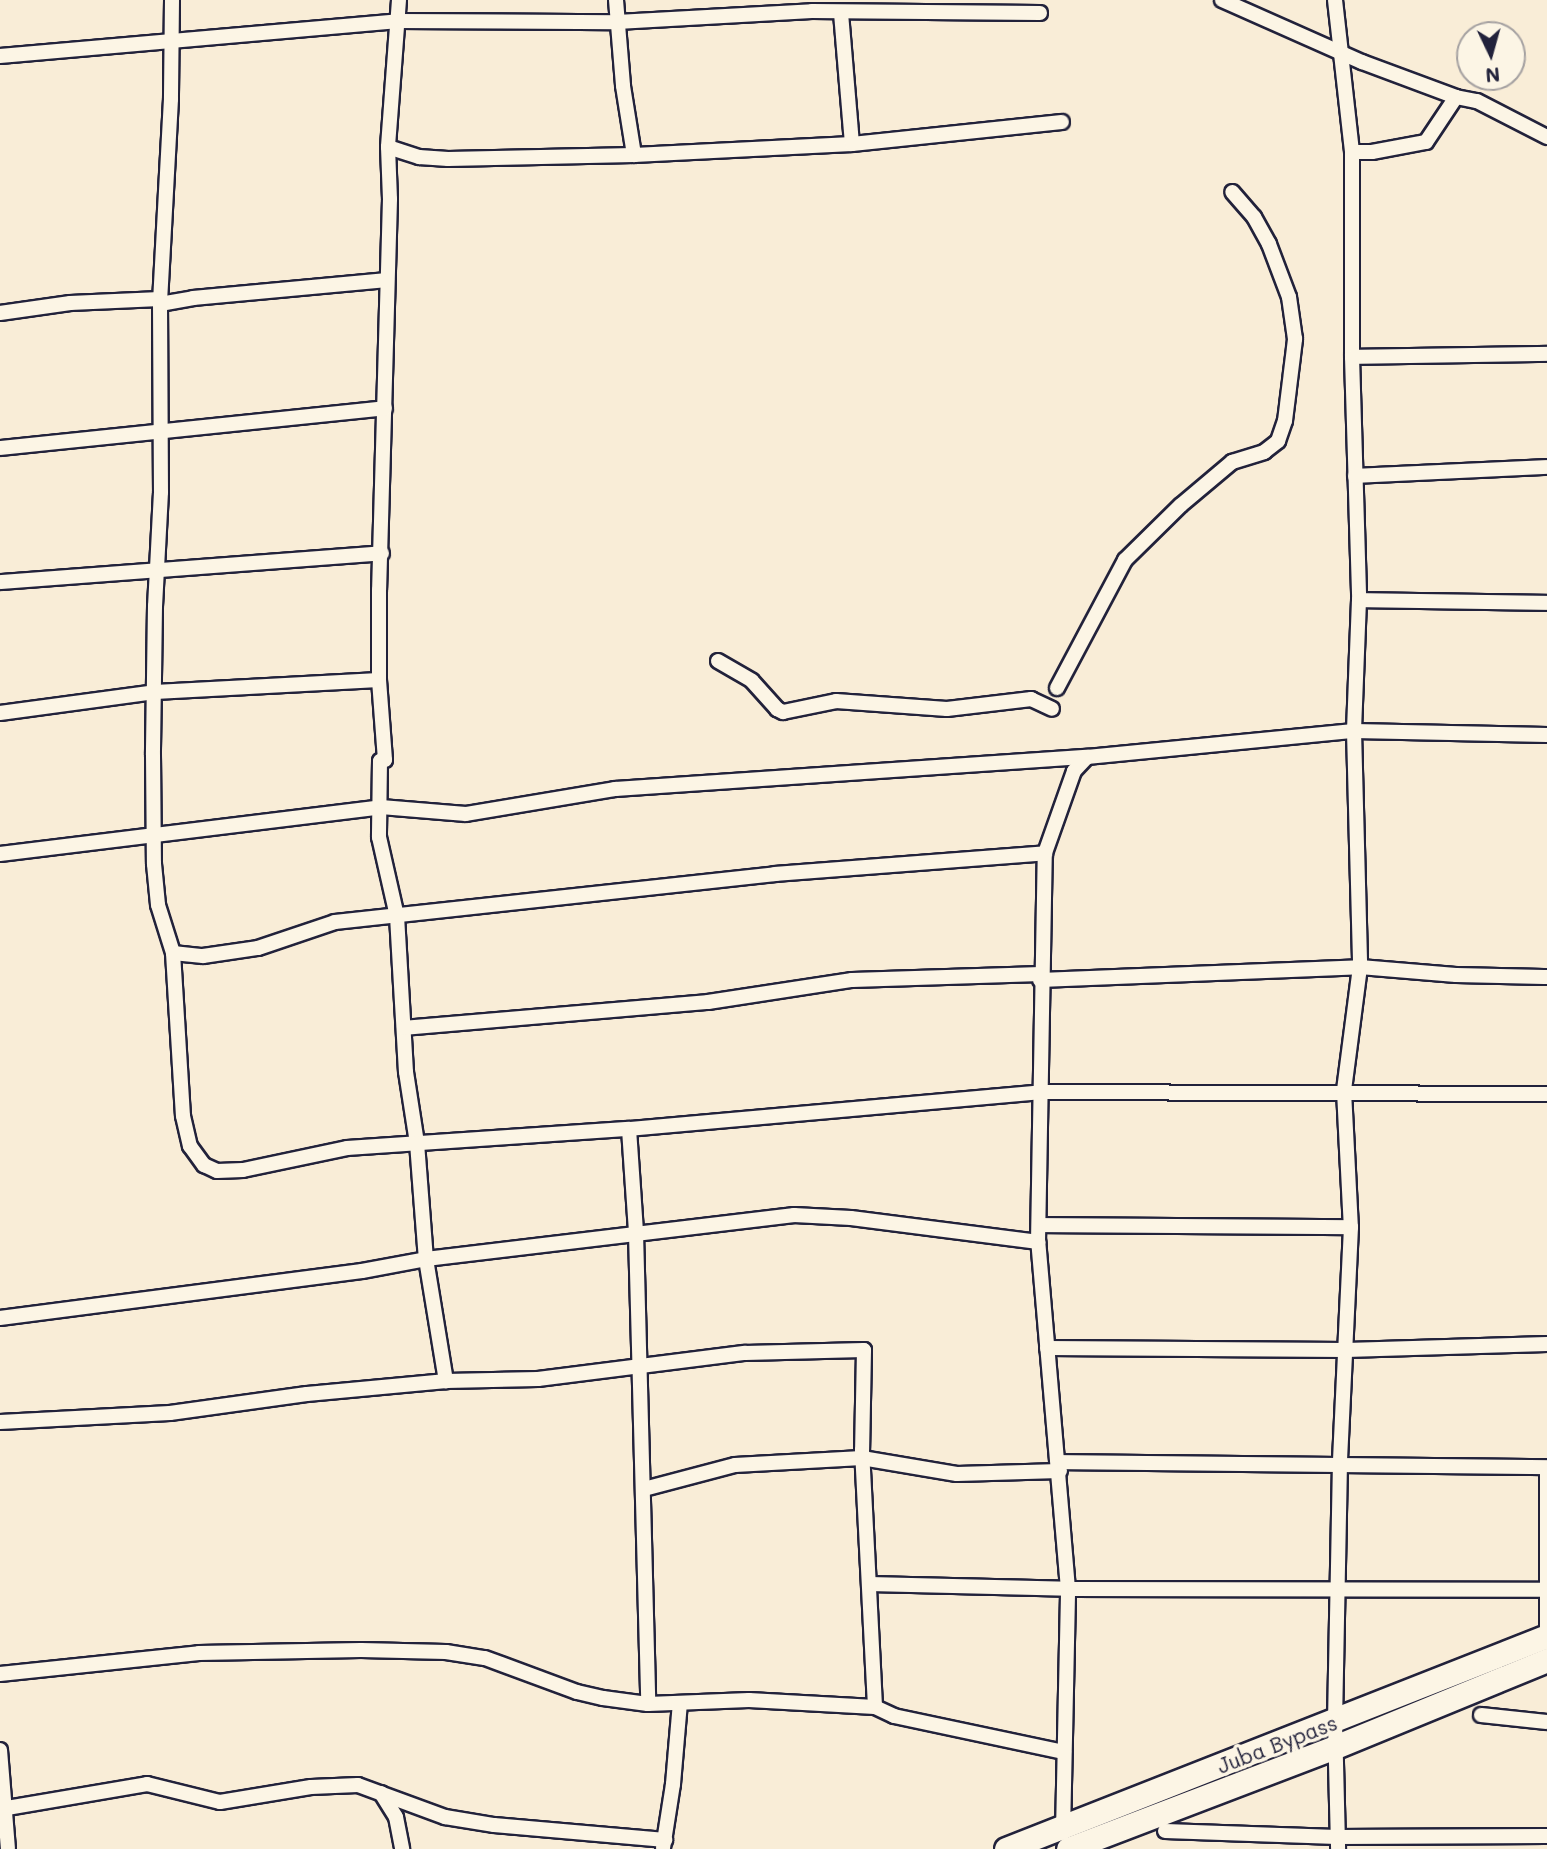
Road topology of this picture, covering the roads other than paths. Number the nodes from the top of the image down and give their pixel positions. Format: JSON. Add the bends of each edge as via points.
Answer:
{"nodes":[{"id":1,"x":172,"y":0,"type":"edge"},
{"id":2,"x":399,"y":0,"type":"edge"},
{"id":3,"x":617,"y":0,"type":"edge"},
{"id":4,"x":1335,"y":0,"type":"edge"},
{"id":5,"x":1227,"y":1,"type":"edge"},
{"id":6,"x":813,"y":5,"type":"edge"},
{"id":7,"x":841,"y":13,"type":"junction"},
{"id":8,"x":1040,"y":13,"type":"dead end"},
{"id":9,"x":398,"y":20,"type":"junction"},
{"id":10,"x":617,"y":22,"type":"junction"},
{"id":11,"x":171,"y":41,"type":"junction"},
{"id":12,"x":1339,"y":52,"type":"junction"},
{"id":13,"x":0,"y":56,"type":"edge"},
{"id":14,"x":1456,"y":97,"type":"junction"},
{"id":15,"x":1062,"y":122,"type":"dead end"},
{"id":16,"x":1547,"y":137,"type":"edge"},
{"id":17,"x":852,"y":145,"type":"junction"},
{"id":18,"x":388,"y":146,"type":"junction"},
{"id":19,"x":1352,"y":152,"type":"junction"},
{"id":20,"x":635,"y":155,"type":"junction"},
{"id":21,"x":1232,"y":192,"type":"dead end"},
{"id":22,"x":387,"y":280,"type":"junction"},
{"id":23,"x":160,"y":301,"type":"junction"},
{"id":24,"x":0,"y":313,"type":"edge"},
{"id":25,"x":1547,"y":354,"type":"edge"},
{"id":26,"x":1352,"y":357,"type":"junction"},
{"id":27,"x":384,"y":408,"type":"junction"},
{"id":28,"x":161,"y":432,"type":"junction"},
{"id":29,"x":0,"y":448,"type":"edge"},
{"id":30,"x":1547,"y":467,"type":"edge"},
{"id":31,"x":1355,"y":476,"type":"junction"},
{"id":32,"x":382,"y":553,"type":"junction"},
{"id":33,"x":158,"y":569,"type":"junction"},
{"id":34,"x":0,"y":582,"type":"edge"},
{"id":35,"x":1359,"y":600,"type":"junction"},
{"id":36,"x":1547,"y":603,"type":"edge"},
{"id":37,"x":718,"y":661,"type":"dead end"},
{"id":38,"x":379,"y":680,"type":"junction"},
{"id":39,"x":1057,"y":688,"type":"dead end"},
{"id":40,"x":155,"y":692,"type":"junction"},
{"id":41,"x":1052,"y":709,"type":"dead end"},
{"id":42,"x":0,"y":713,"type":"edge"},
{"id":43,"x":1354,"y":731,"type":"junction"},
{"id":44,"x":1547,"y":735,"type":"edge"},
{"id":45,"x":1087,"y":757,"type":"junction"},
{"id":46,"x":381,"y":807,"type":"junction"},
{"id":47,"x":155,"y":833,"type":"junction"},
{"id":48,"x":1045,"y":853,"type":"junction"},
{"id":49,"x":0,"y":854,"type":"edge"},
{"id":50,"x":397,"y":916,"type":"junction"},
{"id":51,"x":173,"y":953,"type":"junction"},
{"id":52,"x":1360,"y":967,"type":"junction"},
{"id":53,"x":1041,"y":977,"type":"junction"},
{"id":54,"x":1547,"y":977,"type":"edge"},
{"id":55,"x":404,"y":1028,"type":"junction"},
{"id":56,"x":1344,"y":1091,"type":"junction"},
{"id":57,"x":1042,"y":1092,"type":"junction"},
{"id":58,"x":1547,"y":1094,"type":"edge"},
{"id":59,"x":629,"y":1129,"type":"junction"},
{"id":60,"x":417,"y":1143,"type":"junction"},
{"id":61,"x":1039,"y":1225,"type":"junction"},
{"id":62,"x":1351,"y":1227,"type":"junction"},
{"id":63,"x":636,"y":1233,"type":"junction"},
{"id":64,"x":1038,"y":1242,"type":"junction"},
{"id":65,"x":426,"y":1259,"type":"junction"},
{"id":66,"x":0,"y":1318,"type":"edge"},
{"id":67,"x":1547,"y":1343,"type":"edge"},
{"id":68,"x":1047,"y":1349,"type":"junction"},
{"id":69,"x":1346,"y":1350,"type":"junction"},
{"id":70,"x":637,"y":1367,"type":"junction"},
{"id":71,"x":446,"y":1381,"type":"junction"},
{"id":72,"x":0,"y":1422,"type":"edge"},
{"id":73,"x":862,"y":1458,"type":"junction"},
{"id":74,"x":1340,"y":1462,"type":"junction"},
{"id":75,"x":1059,"y":1466,"type":"junction"},
{"id":76,"x":1547,"y":1468,"type":"edge"},
{"id":77,"x":644,"y":1489,"type":"junction"},
{"id":78,"x":869,"y":1584,"type":"junction"},
{"id":79,"x":1068,"y":1589,"type":"junction"},
{"id":80,"x":1339,"y":1589,"type":"junction"},
{"id":81,"x":1545,"y":1590,"type":"junction"},
{"id":82,"x":1547,"y":1640,"type":"edge"},
{"id":83,"x":1547,"y":1660,"type":"edge"},
{"id":84,"x":0,"y":1674,"type":"edge"},
{"id":85,"x":680,"y":1703,"type":"junction"},
{"id":86,"x":648,"y":1704,"type":"junction"},
{"id":87,"x":875,"y":1707,"type":"junction"},
{"id":88,"x":1481,"y":1715,"type":"dead end"},
{"id":89,"x":1335,"y":1722,"type":"junction"},
{"id":90,"x":1547,"y":1722,"type":"edge"},
{"id":91,"x":1335,"y":1746,"type":"junction"},
{"id":92,"x":0,"y":1750,"type":"edge"},
{"id":93,"x":1064,"y":1752,"type":"junction"},
{"id":94,"x":381,"y":1793,"type":"junction"},
{"id":95,"x":7,"y":1808,"type":"junction"},
{"id":96,"x":1165,"y":1831,"type":"dead end"},
{"id":97,"x":1547,"y":1836,"type":"edge"},
{"id":98,"x":1065,"y":1842,"type":"edge"},
{"id":99,"x":1338,"y":1843,"type":"edge"},
{"id":100,"x":663,"y":1845,"type":"edge"},
{"id":101,"x":8,"y":1849,"type":"edge"},
{"id":102,"x":402,"y":1849,"type":"edge"},
{"id":103,"x":1006,"y":1849,"type":"edge"}],
"edges":[{"from":1,"to":11,"type":"street"},
{"from":2,"to":9,"type":"street"},
{"from":3,"to":10,"type":"street"},
{"from":4,"to":12,"type":"street"},
{"from":5,"to":12,"type":"street"},
{"from":6,"to":7,"type":"street"},
{"from":6,"to":10,"type":"street"},
{"from":7,"to":8,"type":"street"},
{"from":7,"to":17,"type":"street"},
{"from":9,"to":10,"type":"street"},
{"from":9,"to":11,"type":"street"},
{"from":9,"to":18,"type":"street"},
{"from":10,"to":20,"type":"street"},
{"from":11,"to":13,"type":"street"},
{"from":11,"to":23,"type":"street"},
{"from":12,"to":14,"type":"street"},
{"from":12,"to":19,"type":"street"},
{"from":14,"to":16,"type":"street","via":[[1477,101]]},
{"from":14,"to":19,"type":"street","via":[[1426,142]]},
{"from":15,"to":17,"type":"street"},
{"from":17,"to":20,"type":"street"},
{"from":18,"to":20,"type":"street","via":[[419,157],[448,159]]},
{"from":18,"to":22,"type":"street"},
{"from":19,"to":26,"type":"street"},
{"from":21,"to":39,"type":"street","via":[[1269,244],[1289,298],[1295,339],[1285,421],[1278,441],[1264,452],[1232,462],[1125,560]]},
{"from":22,"to":23,"type":"street"},
{"from":22,"to":27,"type":"street"},
{"from":23,"to":24,"type":"street","via":[[71,303]]},
{"from":23,"to":28,"type":"street"},
{"from":25,"to":26,"type":"street"},
{"from":26,"to":31,"type":"street"},
{"from":27,"to":28,"type":"street"},
{"from":27,"to":32,"type":"street"},
{"from":28,"to":29,"type":"street"},
{"from":28,"to":33,"type":"street"},
{"from":30,"to":31,"type":"street"},
{"from":31,"to":35,"type":"street"},
{"from":32,"to":33,"type":"street"},
{"from":32,"to":38,"type":"street"},
{"from":33,"to":34,"type":"street"},
{"from":33,"to":40,"type":"street"},
{"from":35,"to":36,"type":"street"},
{"from":35,"to":43,"type":"street"},
{"from":37,"to":41,"type":"street","via":[[752,681],[783,712],[836,701],[947,709],[1031,699]]},
{"from":38,"to":40,"type":"street"},
{"from":38,"to":46,"type":"street","via":[[385,760],[380,761]]},
{"from":40,"to":42,"type":"street"},
{"from":40,"to":47,"type":"street"},
{"from":43,"to":44,"type":"street"},
{"from":43,"to":45,"type":"street"},
{"from":43,"to":52,"type":"street"},
{"from":45,"to":46,"type":"street","via":[[615,789],[466,814]]},
{"from":45,"to":48,"type":"street","via":[[1074,771]]},
{"from":46,"to":47,"type":"street"},
{"from":46,"to":50,"type":"street","via":[[379,837]]},
{"from":47,"to":49,"type":"street"},
{"from":47,"to":51,"type":"street","via":[[158,905]]},
{"from":48,"to":50,"type":"street","via":[[775,874]]},
{"from":48,"to":53,"type":"street"},
{"from":50,"to":51,"type":"street","via":[[335,922],[258,948],[203,956]]},
{"from":50,"to":55,"type":"street"},
{"from":51,"to":60,"type":"street","via":[[183,1116],[190,1146],[205,1165],[217,1171],[243,1170],[347,1148]]},
{"from":52,"to":53,"type":"street"},
{"from":52,"to":54,"type":"street"},
{"from":52,"to":56,"type":"street"},
{"from":53,"to":55,"type":"street","via":[[852,981],[708,1002]]},
{"from":53,"to":57,"type":"street"},
{"from":55,"to":60,"type":"street"},
{"from":56,"to":57,"type":"street"},
{"from":56,"to":58,"type":"street"},
{"from":56,"to":62,"type":"street"},
{"from":57,"to":59,"type":"street"},
{"from":57,"to":61,"type":"street"},
{"from":59,"to":60,"type":"street"},
{"from":59,"to":63,"type":"street"},
{"from":60,"to":65,"type":"street"},
{"from":61,"to":62,"type":"street"},
{"from":61,"to":64,"type":"street"},
{"from":62,"to":69,"type":"street"},
{"from":63,"to":64,"type":"street","via":[[794,1215]]},
{"from":63,"to":65,"type":"street"},
{"from":63,"to":70,"type":"street"},
{"from":64,"to":68,"type":"street"},
{"from":65,"to":66,"type":"street"},
{"from":65,"to":71,"type":"street"},
{"from":67,"to":69,"type":"street"},
{"from":68,"to":69,"type":"street"},
{"from":68,"to":75,"type":"street"},
{"from":69,"to":74,"type":"street"},
{"from":70,"to":71,"type":"street","via":[[538,1380]]},
{"from":70,"to":73,"type":"street","via":[[745,1353],[864,1350]]},
{"from":70,"to":77,"type":"street"},
{"from":71,"to":72,"type":"street","via":[[170,1413]]},
{"from":73,"to":75,"type":"street","via":[[957,1474]]},
{"from":73,"to":77,"type":"street","via":[[736,1465]]},
{"from":73,"to":78,"type":"street"},
{"from":74,"to":75,"type":"street"},
{"from":74,"to":76,"type":"street"},
{"from":74,"to":80,"type":"street"},
{"from":75,"to":79,"type":"street"},
{"from":76,"to":81,"type":"street"},
{"from":77,"to":86,"type":"street"},
{"from":78,"to":79,"type":"street"},
{"from":78,"to":87,"type":"street"},
{"from":79,"to":80,"type":"street"},
{"from":79,"to":93,"type":"street"},
{"from":80,"to":81,"type":"street"},
{"from":80,"to":89,"type":"street"},
{"from":81,"to":82,"type":"street"},
{"from":82,"to":89,"type":"main road","name":"Juba Bypass"},
{"from":83,"to":91,"type":"main road","name":"Juba Bypass"},
{"from":84,"to":86,"type":"street","via":[[199,1653],[429,1651],[485,1658],[577,1692]]},
{"from":85,"to":86,"type":"street"},
{"from":85,"to":87,"type":"street","via":[[749,1700]]},
{"from":85,"to":100,"type":"street"},
{"from":87,"to":93,"type":"street","via":[[894,1716]]},
{"from":88,"to":90,"type":"street"},
{"from":89,"to":91,"type":"street"},
{"from":89,"to":98,"type":"main road","name":"Juba Bypass"},
{"from":91,"to":98,"type":"main road","name":"Juba Bypass"},
{"from":91,"to":99,"type":"street"},
{"from":92,"to":95,"type":"street"},
{"from":93,"to":98,"type":"street"},
{"from":94,"to":95,"type":"street","via":[[358,1785],[311,1787],[220,1802],[147,1784]]},
{"from":94,"to":100,"type":"street","via":[[445,1817]]},
{"from":94,"to":102,"type":"street","via":[[396,1817]]},
{"from":95,"to":101,"type":"street"},
{"from":96,"to":99,"type":"street"},
{"from":97,"to":99,"type":"street"},
{"from":98,"to":103,"type":"main road","name":"Juba Bypass"}]}
